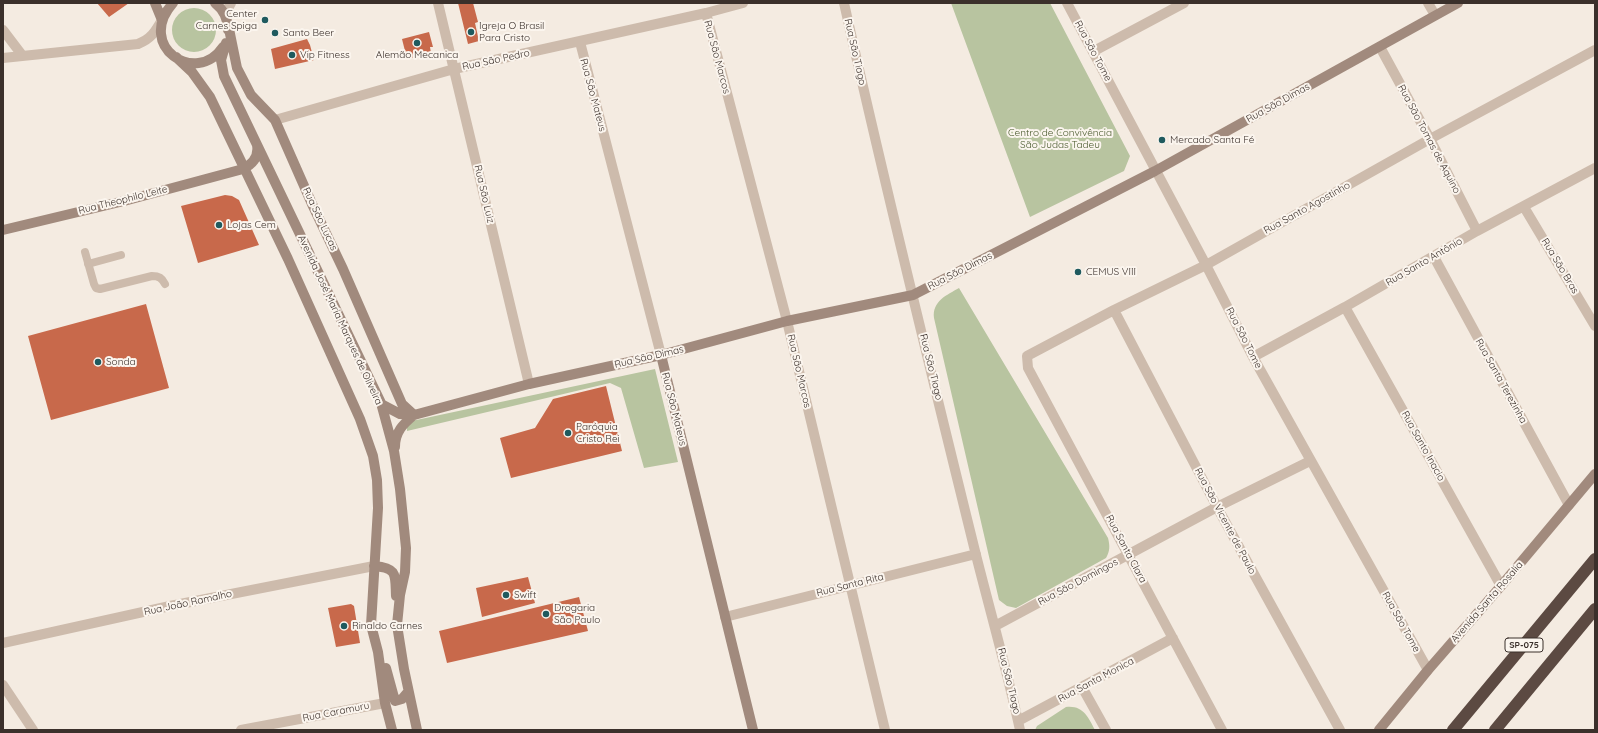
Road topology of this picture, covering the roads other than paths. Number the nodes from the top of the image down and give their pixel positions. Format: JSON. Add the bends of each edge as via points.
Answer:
{"nodes":[{"id":1,"x":155,"y":3,"type":"edge"},
{"id":2,"x":173,"y":3,"type":"edge"},
{"id":3,"x":216,"y":3,"type":"edge"},
{"id":4,"x":231,"y":3,"type":"edge"},
{"id":5,"x":438,"y":3,"type":"edge"},
{"id":6,"x":742,"y":3,"type":"edge"},
{"id":7,"x":844,"y":3,"type":"edge"},
{"id":8,"x":1067,"y":3,"type":"edge"},
{"id":9,"x":1184,"y":3,"type":"edge"},
{"id":10,"x":1428,"y":3,"type":"edge"},
{"id":11,"x":1458,"y":3,"type":"edge"},
{"id":12,"x":706,"y":13,"type":"junction"},
{"id":13,"x":225,"y":14,"type":"junction"},
{"id":14,"x":1435,"y":15,"type":"junction"},
{"id":15,"x":162,"y":20,"type":"junction"},
{"id":16,"x":228,"y":24,"type":"junction"},
{"id":17,"x":3,"y":30,"type":"edge"},
{"id":18,"x":580,"y":42,"type":"junction"},
{"id":19,"x":226,"y":43,"type":"junction"},
{"id":20,"x":1380,"y":47,"type":"junction"},
{"id":21,"x":1595,"y":50,"type":"edge"},
{"id":22,"x":1094,"y":51,"type":"junction"},
{"id":23,"x":22,"y":55,"type":"junction"},
{"id":24,"x":176,"y":57,"type":"junction"},
{"id":25,"x":3,"y":58,"type":"edge"},
{"id":26,"x":454,"y":69,"type":"junction"},
{"id":27,"x":275,"y":120,"type":"junction"},
{"id":28,"x":1430,"y":139,"type":"junction"},
{"id":29,"x":256,"y":141,"type":"junction"},
{"id":30,"x":1595,"y":168,"type":"edge"},
{"id":31,"x":243,"y":169,"type":"junction"},
{"id":32,"x":1156,"y":171,"type":"junction"},
{"id":33,"x":1524,"y":207,"type":"junction"},
{"id":34,"x":3,"y":230,"type":"edge"},
{"id":35,"x":1477,"y":231,"type":"junction"},
{"id":36,"x":85,"y":252,"type":"dead end"},
{"id":37,"x":121,"y":255,"type":"dead end"},
{"id":38,"x":1434,"y":257,"type":"junction"},
{"id":39,"x":88,"y":264,"type":"junction"},
{"id":40,"x":1206,"y":264,"type":"junction"},
{"id":41,"x":165,"y":284,"type":"dead end"},
{"id":42,"x":913,"y":295,"type":"junction"},
{"id":43,"x":1345,"y":307,"type":"junction"},
{"id":44,"x":1114,"y":310,"type":"junction"},
{"id":45,"x":787,"y":321,"type":"junction"},
{"id":46,"x":1595,"y":326,"type":"edge"},
{"id":47,"x":661,"y":355,"type":"junction"},
{"id":48,"x":1252,"y":356,"type":"junction"},
{"id":49,"x":1028,"y":368,"type":"joint"},
{"id":50,"x":529,"y":384,"type":"junction"},
{"id":51,"x":381,"y":404,"type":"junction"},
{"id":52,"x":414,"y":415,"type":"junction"},
{"id":53,"x":394,"y":451,"type":"junction"},
{"id":54,"x":1310,"y":461,"type":"junction"},
{"id":55,"x":1595,"y":474,"type":"edge"},
{"id":56,"x":1569,"y":505,"type":"junction"},
{"id":57,"x":1217,"y":507,"type":"junction"},
{"id":58,"x":976,"y":554,"type":"junction"},
{"id":59,"x":1129,"y":554,"type":"junction"},
{"id":60,"x":1595,"y":559,"type":"edge"},
{"id":61,"x":374,"y":566,"type":"junction"},
{"id":62,"x":850,"y":584,"type":"junction"},
{"id":63,"x":1501,"y":586,"type":"junction"},
{"id":64,"x":1595,"y":609,"type":"edge"},
{"id":65,"x":725,"y":616,"type":"junction"},
{"id":66,"x":397,"y":618,"type":"junction"},
{"id":67,"x":996,"y":626,"type":"junction"},
{"id":68,"x":1173,"y":638,"type":"junction"},
{"id":69,"x":3,"y":643,"type":"edge"},
{"id":70,"x":378,"y":652,"type":"junction"},
{"id":71,"x":1428,"y":670,"type":"junction"},
{"id":72,"x":3,"y":684,"type":"edge"},
{"id":73,"x":1082,"y":687,"type":"junction"},
{"id":74,"x":408,"y":692,"type":"junction"},
{"id":75,"x":385,"y":703,"type":"junction"},
{"id":76,"x":1019,"y":726,"type":"edge"},
{"id":77,"x":33,"y":730,"type":"edge"},
{"id":78,"x":241,"y":730,"type":"edge"},
{"id":79,"x":392,"y":730,"type":"edge"},
{"id":80,"x":417,"y":730,"type":"edge"},
{"id":81,"x":754,"y":730,"type":"edge"},
{"id":82,"x":885,"y":730,"type":"edge"},
{"id":83,"x":1106,"y":730,"type":"edge"},
{"id":84,"x":1222,"y":730,"type":"edge"},
{"id":85,"x":1340,"y":730,"type":"edge"},
{"id":86,"x":1379,"y":730,"type":"edge"},
{"id":87,"x":1453,"y":730,"type":"edge"},
{"id":88,"x":1496,"y":730,"type":"edge"}],
"edges":[{"from":1,"to":15,"type":"street"},
{"from":2,"to":15,"type":"street"},
{"from":3,"to":13,"type":"street"},
{"from":4,"to":13,"type":"street"},
{"from":5,"to":26,"type":"street","name":"Rua São Luiz"},
{"from":6,"to":12,"type":"street","name":"Rua São Pedro"},
{"from":7,"to":42,"type":"street","name":"Rua São Tiago","via":[[888,199]]},
{"from":8,"to":22,"type":"street","name":"Rua São Tome"},
{"from":9,"to":22,"type":"street"},
{"from":10,"to":14,"type":"street"},
{"from":11,"to":14,"type":"street","name":"Rua São Dimas"},
{"from":12,"to":18,"type":"street","name":"Rua São Pedro"},
{"from":12,"to":45,"type":"street","name":"Rua São Marcos"},
{"from":13,"to":16,"type":"street","name":"Rua São Lucas"},
{"from":14,"to":20,"type":"street","name":"Rua São Dimas"},
{"from":15,"to":23,"type":"street","via":[[153,35],[138,44]]},
{"from":15,"to":24,"type":"street","via":[[162,41]]},
{"from":16,"to":19,"type":"street","name":"Avenida José Maria Marques de Oliveira"},
{"from":16,"to":27,"type":"street","name":"Rua São Lucas","via":[[236,63],[243,81],[251,95]]},
{"from":17,"to":23,"type":"street"},
{"from":18,"to":26,"type":"street","name":"Rua São Pedro"},
{"from":18,"to":47,"type":"street","name":"Rua São Mateus"},
{"from":19,"to":24,"type":"street","via":[[214,57],[206,61],[192,63]]},
{"from":19,"to":29,"type":"street","name":"Avenida José Maria Marques de Oliveira","via":[[222,53],[222,71]]},
{"from":20,"to":28,"type":"street","name":"Rua São Tomas de Aquino"},
{"from":20,"to":32,"type":"street","name":"Rua São Dimas"},
{"from":21,"to":28,"type":"street","name":"Rua Santo Agostinho"},
{"from":22,"to":32,"type":"street","name":"Rua São Tome"},
{"from":23,"to":25,"type":"street"},
{"from":24,"to":31,"type":"street","via":[[192,72],[210,97]]},
{"from":26,"to":27,"type":"street","name":"Rua São Pedro"},
{"from":26,"to":50,"type":"street","name":"Rua São Luiz"},
{"from":27,"to":52,"type":"street","name":"Rua São Lucas","via":[[402,404]]},
{"from":28,"to":35,"type":"street","name":"Rua São Tomas de Aquino"},
{"from":28,"to":40,"type":"street","name":"Rua Santo Agostinho"},
{"from":29,"to":31,"type":"street","via":[[257,155]]},
{"from":29,"to":51,"type":"street","name":"Avenida José Maria Marques de Oliveira"},
{"from":30,"to":33,"type":"street","name":"Rua Santo Antônio"},
{"from":31,"to":34,"type":"street","name":"Rua Theophilo Leite"},
{"from":31,"to":61,"type":"street","via":[[288,259],[360,419],[370,449],[377,480]]},
{"from":32,"to":40,"type":"street","name":"Rua São Tome"},
{"from":32,"to":42,"type":"street","name":"Rua São Dimas"},
{"from":33,"to":35,"type":"street","name":"Rua Santo Antônio"},
{"from":33,"to":46,"type":"street","name":"Rua São Bras"},
{"from":35,"to":38,"type":"street","name":"Rua Santo Antônio"},
{"from":36,"to":39,"type":"lane"},
{"from":37,"to":39,"type":"lane"},
{"from":38,"to":43,"type":"street","name":"Rua Santo Antônio"},
{"from":38,"to":56,"type":"street","name":"Rua Santa Terezinha"},
{"from":39,"to":41,"type":"lane","via":[[96,288],[152,276],[158,276]]},
{"from":40,"to":44,"type":"street","name":"Rua Santo Agostinho"},
{"from":40,"to":48,"type":"street","name":"Rua São Tome"},
{"from":42,"to":45,"type":"street","name":"Rua São Dimas"},
{"from":42,"to":58,"type":"street","name":"Rua São Tiago"},
{"from":43,"to":48,"type":"street","name":"Rua Santo Antônio"},
{"from":43,"to":63,"type":"street","name":"Rua Santo Inacio"},
{"from":44,"to":49,"type":"street","name":"Rua Santo Agostinho","via":[[1027,356]]},
{"from":44,"to":57,"type":"street","name":"Rua São Vicente de Paulo"},
{"from":45,"to":47,"type":"street","name":"Rua São Dimas"},
{"from":45,"to":62,"type":"street","name":"Rua São Marcos"},
{"from":47,"to":50,"type":"street","name":"Rua São Dimas"},
{"from":47,"to":65,"type":"street","name":"Rua São Mateus"},
{"from":48,"to":54,"type":"street","name":"Rua São Tome"},
{"from":49,"to":59,"type":"street","name":"Rua Santa Clara"},
{"from":50,"to":52,"type":"street","name":"Rua São Dimas"},
{"from":51,"to":52,"type":"street","via":[[400,414]]},
{"from":51,"to":53,"type":"street","name":"Avenida José Maria Marques de Oliveira"},
{"from":52,"to":53,"type":"street","via":[[400,428]]},
{"from":53,"to":66,"type":"street","name":"Avenida José Maria Marques de Oliveira","via":[[406,548],[405,572]]},
{"from":54,"to":57,"type":"street","name":"Rua São Domingos"},
{"from":54,"to":71,"type":"street","name":"Rua São Tome"},
{"from":55,"to":56,"type":"street","name":"Avenida Santa Rosalia"},
{"from":56,"to":63,"type":"street","name":"Avenida Santa Rosalia"},
{"from":57,"to":59,"type":"street","name":"Rua São Domingos"},
{"from":57,"to":85,"type":"street","name":"Rua São Vicente de Paulo"},
{"from":58,"to":62,"type":"street","name":"Rua Santa Rita"},
{"from":58,"to":67,"type":"street","name":"Rua São Tiago"},
{"from":59,"to":67,"type":"street","name":"Rua São Domingos"},
{"from":59,"to":68,"type":"street","name":"Rua Santa Clara"},
{"from":60,"to":87,"type":"highway","number":"SP-075"},
{"from":61,"to":66,"type":"street","via":[[390,568],[395,575]]},
{"from":61,"to":69,"type":"street","name":"Rua João Ramalho","via":[[170,606]]},
{"from":61,"to":70,"type":"street","via":[[372,625]]},
{"from":62,"to":65,"type":"street","name":"Rua Santa Rita"},
{"from":62,"to":82,"type":"street","name":"Rua São Marcos"},
{"from":63,"to":71,"type":"street","name":"Avenida Santa Rosalia"},
{"from":64,"to":88,"type":"highway","number":"SP-075"},
{"from":65,"to":81,"type":"street","name":"Rua São Mateus"},
{"from":66,"to":74,"type":"street","name":"Avenida José Maria Marques de Oliveira"},
{"from":67,"to":76,"type":"street","name":"Rua São Tiago"},
{"from":68,"to":73,"type":"street","name":"Rua Santa Monica"},
{"from":68,"to":84,"type":"street","name":"Rua Santa Clara"},
{"from":70,"to":74,"type":"street","via":[[385,665],[395,700],[402,699]]},
{"from":70,"to":75,"type":"street"},
{"from":71,"to":86,"type":"street","name":"Avenida Santa Rosalia"},
{"from":72,"to":77,"type":"street"},
{"from":73,"to":76,"type":"street","name":"Rua Santa Monica"},
{"from":73,"to":83,"type":"street"},
{"from":74,"to":80,"type":"street","name":"Avenida José Maria Marques de Oliveira"},
{"from":75,"to":78,"type":"street","name":"Rua Caramuru"},
{"from":75,"to":79,"type":"street"}]}
